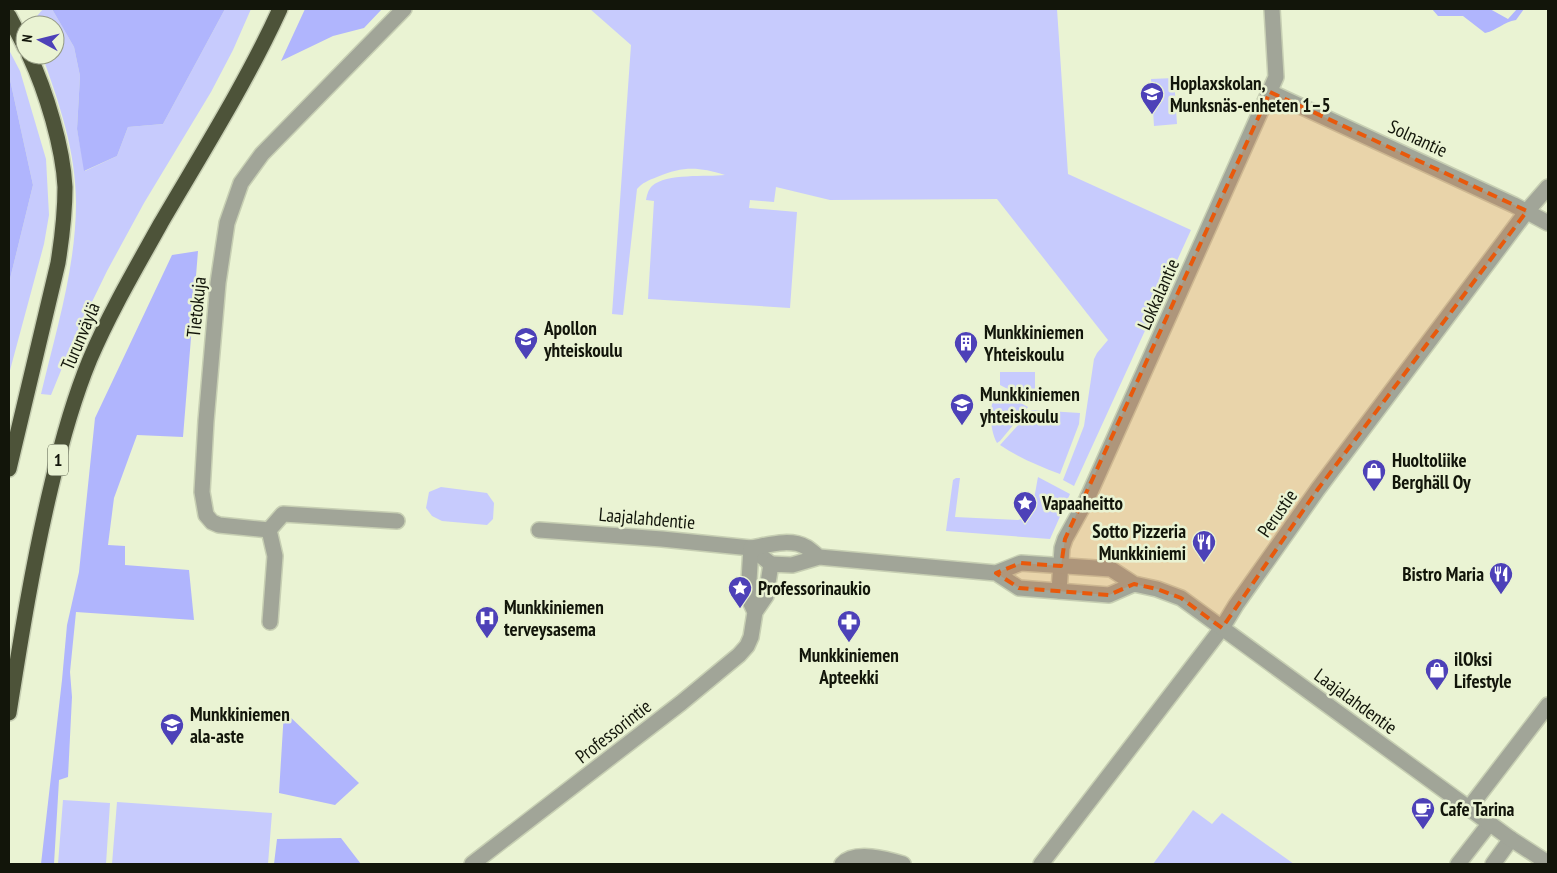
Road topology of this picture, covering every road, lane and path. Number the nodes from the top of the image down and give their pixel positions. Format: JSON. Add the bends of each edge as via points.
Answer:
{"nodes":[{"id":1,"x":280,"y":9,"type":"edge"},
{"id":2,"x":404,"y":9,"type":"edge"},
{"id":3,"x":1272,"y":9,"type":"edge"},
{"id":4,"x":9,"y":16,"type":"edge"},
{"id":5,"x":15,"y":28,"type":"edge"},
{"id":6,"x":32,"y":65,"type":"edge"},
{"id":7,"x":1270,"y":92,"type":"junction"},
{"id":8,"x":1548,"y":187,"type":"edge"},
{"id":9,"x":1527,"y":212,"type":"junction"},
{"id":10,"x":1548,"y":223,"type":"edge"},
{"id":11,"x":9,"y":469,"type":"edge"},
{"id":12,"x":397,"y":521,"type":"dead end"},
{"id":13,"x":269,"y":530,"type":"junction"},
{"id":14,"x":539,"y":530,"type":"dead end"},
{"id":15,"x":751,"y":548,"type":"junction"},
{"id":16,"x":819,"y":557,"type":"junction"},
{"id":17,"x":771,"y":564,"type":"junction"},
{"id":18,"x":1061,"y":566,"type":"junction"},
{"id":19,"x":996,"y":573,"type":"junction"},
{"id":20,"x":1134,"y":584,"type":"junction"},
{"id":21,"x":1059,"y":591,"type":"junction"},
{"id":22,"x":755,"y":612,"type":"junction"},
{"id":23,"x":270,"y":622,"type":"dead end"},
{"id":24,"x":1222,"y":628,"type":"junction"},
{"id":25,"x":1548,"y":705,"type":"edge"},
{"id":26,"x":9,"y":713,"type":"edge"},
{"id":27,"x":1469,"y":808,"type":"junction"},
{"id":28,"x":1490,"y":823,"type":"junction"},
{"id":29,"x":1511,"y":839,"type":"junction"},
{"id":30,"x":1548,"y":863,"type":"edge"},
{"id":31,"x":472,"y":864,"type":"edge"},
{"id":32,"x":842,"y":864,"type":"edge"},
{"id":33,"x":903,"y":864,"type":"edge"},
{"id":34,"x":1042,"y":864,"type":"edge"},
{"id":35,"x":1458,"y":864,"type":"edge"},
{"id":36,"x":1493,"y":864,"type":"edge"}],
"edges":[{"from":1,"to":26,"type":"highway","name":"Turunväylä","number":"1","via":[[238,90],[123,289],[90,360],[71,414],[40,533]]},
{"from":2,"to":13,"type":"street","name":"Tietokuja","via":[[262,154],[241,183],[227,222],[218,283],[206,421],[204,508],[206,515],[219,526]]},
{"from":3,"to":7,"type":"street","name":"Lokkalantie","via":[[1276,77]]},
{"from":4,"to":5,"type":"highway"},
{"from":6,"to":11,"type":"highway","name":"Turunväylä","via":[[52,120],[60,154],[65,187],[63,229],[58,264]]},
{"from":7,"to":9,"type":"street","name":"Solnantie"},
{"from":7,"to":18,"type":"street","name":"Lokkalantie","via":[[1087,498],[1065,539]]},
{"from":8,"to":9,"type":"street","name":"Perustie"},
{"from":9,"to":10,"type":"street","name":"Solnantie"},
{"from":9,"to":24,"type":"street","name":"Perustie","via":[[1318,489]]},
{"from":12,"to":13,"type":"street","via":[[283,514]]},
{"from":13,"to":23,"type":"street","via":[[275,556]]},
{"from":14,"to":15,"type":"street","name":"Laajalahdentie"},
{"from":15,"to":16,"type":"street","name":"Laajalahdentie","via":[[777,543],[793,544],[806,547]]},
{"from":15,"to":17,"type":"street"},
{"from":15,"to":22,"type":"street","name":"Professorintie","via":[[748,597]]},
{"from":16,"to":17,"type":"street","name":"Laajalahdentie","via":[[792,565]]},
{"from":16,"to":19,"type":"street","name":"Laajalahdentie"},
{"from":17,"to":22,"type":"street","name":"Professorintie","via":[[766,596]]},
{"from":18,"to":19,"type":"street","name":"Laajalahdentie","via":[[1021,563]]},
{"from":18,"to":20,"type":"street","name":"Laajalahdentie","via":[[1111,569]]},
{"from":18,"to":21,"type":"street","name":"Lokkalantie"},
{"from":19,"to":21,"type":"street","name":"Laajalahdentie","via":[[1019,588]]},
{"from":20,"to":21,"type":"street","name":"Laajalahdentie","via":[[1109,595]]},
{"from":20,"to":24,"type":"street","name":"Laajalahdentie","via":[[1181,598]]},
{"from":22,"to":31,"type":"street","name":"Professorintie","via":[[751,637],[740,655]]},
{"from":24,"to":27,"type":"street","name":"Laajalahdentie"},
{"from":24,"to":34,"type":"street","name":"Perustie"},
{"from":25,"to":27,"type":"street"},
{"from":27,"to":28,"type":"street","name":"Laajalahdentie"},
{"from":28,"to":29,"type":"street","name":"Laajalahdentie"},
{"from":28,"to":35,"type":"street"},
{"from":29,"to":30,"type":"street","name":"Laajalahdentie"},
{"from":29,"to":36,"type":"street"},
{"from":32,"to":33,"type":"street","via":[[846,860],[866,856]]}]}
